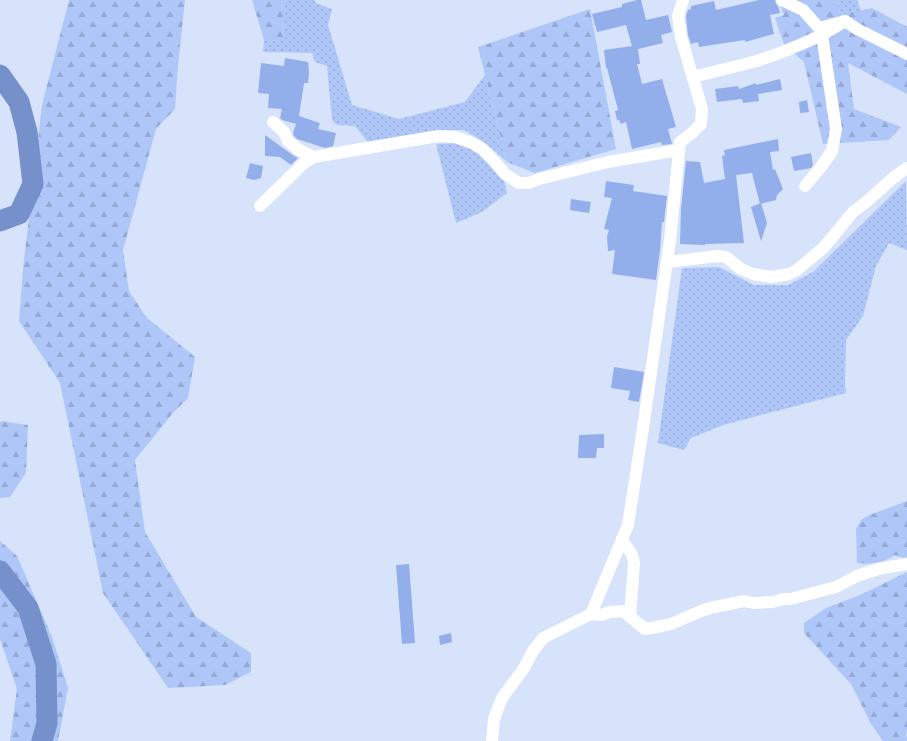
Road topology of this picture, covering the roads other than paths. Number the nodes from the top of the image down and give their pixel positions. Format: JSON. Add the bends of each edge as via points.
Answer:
{"nodes":[{"id":1,"x":683,"y":0,"type":"edge"},
{"id":2,"x":782,"y":0,"type":"edge"},
{"id":3,"x":845,"y":21,"type":"junction"},
{"id":4,"x":822,"y":35,"type":"junction"},
{"id":5,"x":907,"y":54,"type":"edge"},
{"id":6,"x":693,"y":77,"type":"junction"},
{"id":7,"x":273,"y":122,"type":"dead end"},
{"id":8,"x":679,"y":150,"type":"junction"},
{"id":9,"x":314,"y":157,"type":"junction"},
{"id":10,"x":907,"y":168,"type":"edge"},
{"id":11,"x":805,"y":186,"type":"dead end"},
{"id":12,"x":260,"y":206,"type":"dead end"},
{"id":13,"x":667,"y":262,"type":"junction"},
{"id":14,"x":622,"y":539,"type":"junction"},
{"id":15,"x":907,"y":564,"type":"edge"},
{"id":16,"x":590,"y":614,"type":"junction"},
{"id":17,"x":630,"y":617,"type":"junction"},
{"id":18,"x":492,"y":741,"type":"edge"}],
"edges":[{"from":1,"to":6,"type":"street","via":[[678,16],[681,37]]},
{"from":2,"to":3,"type":"street","via":[[803,10],[819,28]]},
{"from":3,"to":4,"type":"street"},
{"from":3,"to":5,"type":"street"},
{"from":4,"to":6,"type":"street","via":[[780,53]]},
{"from":4,"to":11,"type":"street","via":[[836,129],[832,151]]},
{"from":6,"to":8,"type":"street","via":[[702,109],[701,124],[680,142]]},
{"from":7,"to":9,"type":"street","via":[[284,132],[288,141]]},
{"from":8,"to":9,"type":"street","via":[[608,162],[529,183],[519,183],[505,174],[482,149],[455,137],[438,136]]},
{"from":8,"to":13,"type":"street"},
{"from":9,"to":12,"type":"street","via":[[304,163]]},
{"from":10,"to":13,"type":"street","via":[[853,212],[823,248],[797,270],[788,274],[771,277],[753,274],[718,256]]},
{"from":13,"to":14,"type":"street","via":[[628,525]]},
{"from":14,"to":16,"type":"street"},
{"from":14,"to":17,"type":"street","via":[[634,557]]},
{"from":15,"to":17,"type":"street","via":[[878,569],[856,576],[836,587],[790,599],[753,603],[744,601],[710,608],[662,626],[645,629]]},
{"from":16,"to":17,"type":"street","via":[[602,615],[622,611]]},
{"from":16,"to":18,"type":"street","via":[[543,638],[502,698],[494,719]]}]}
